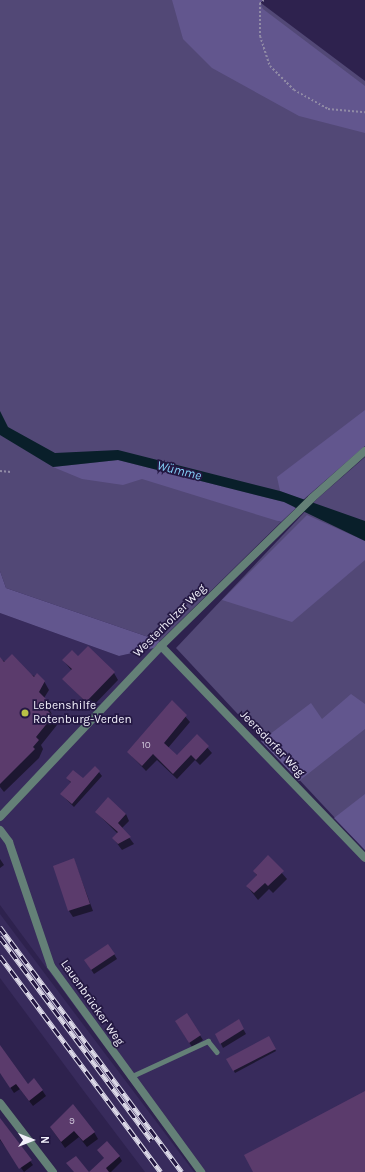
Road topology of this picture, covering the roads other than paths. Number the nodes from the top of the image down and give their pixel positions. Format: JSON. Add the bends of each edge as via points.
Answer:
{"nodes":[{"id":1,"x":365,"y":451,"type":"edge"},
{"id":2,"x":161,"y":646,"type":"junction"},
{"id":3,"x":0,"y":817,"type":"edge"},
{"id":4,"x":0,"y":830,"type":"edge"},
{"id":5,"x":365,"y":858,"type":"edge"},
{"id":6,"x":217,"y":1052,"type":"dead end"},
{"id":7,"x":130,"y":1077,"type":"junction"},
{"id":8,"x":0,"y":1103,"type":"edge"},
{"id":9,"x":53,"y":1172,"type":"edge"},
{"id":10,"x":202,"y":1172,"type":"edge"}],
"edges":[{"from":1,"to":2,"type":"street","name":"Westerholzer Weg","via":[[312,498]]},
{"from":2,"to":3,"type":"street","name":"Westerholzer Weg"},
{"from":2,"to":5,"type":"street","name":"Jeersdorfer Weg"},
{"from":4,"to":7,"type":"street","name":"Lauenbrücker Weg","via":[[9,842],[51,966]]},
{"from":6,"to":7,"type":"lane","via":[[208,1041]]},
{"from":7,"to":10,"type":"street","name":"Lauenbrücker Weg"},
{"from":8,"to":9,"type":"street"}]}
